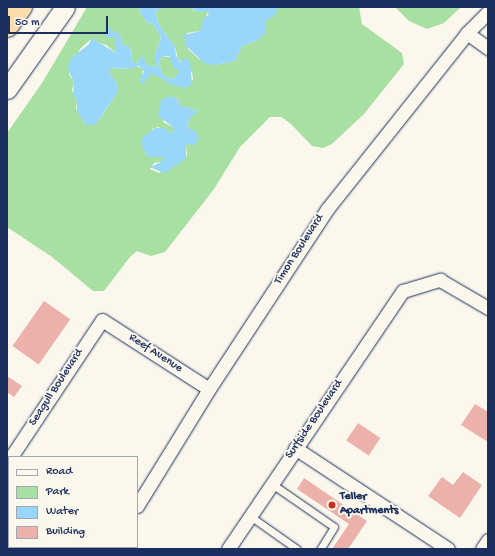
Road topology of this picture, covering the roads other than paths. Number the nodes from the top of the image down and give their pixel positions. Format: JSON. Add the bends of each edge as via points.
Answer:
{"nodes":[{"id":1,"x":21,"y":7,"type":"edge"},
{"id":2,"x":65,"y":7,"type":"edge"},
{"id":3,"x":488,"y":12,"type":"edge"},
{"id":4,"x":7,"y":26,"type":"edge"},
{"id":5,"x":467,"y":33,"type":"junction"},
{"id":6,"x":488,"y":48,"type":"edge"},
{"id":7,"x":7,"y":89,"type":"edge"},
{"id":8,"x":488,"y":308,"type":"edge"},
{"id":9,"x":102,"y":320,"type":"joint"},
{"id":10,"x":209,"y":389,"type":"junction"},
{"id":11,"x":296,"y":448,"type":"junction"},
{"id":12,"x":13,"y":456,"type":"edge"},
{"id":13,"x":272,"y":484,"type":"junction"},
{"id":14,"x":138,"y":504,"type":"edge"},
{"id":15,"x":250,"y":516,"type":"junction"},
{"id":16,"x":488,"y":540,"type":"edge"},
{"id":17,"x":228,"y":549,"type":"edge"},
{"id":18,"x":297,"y":549,"type":"edge"},
{"id":19,"x":320,"y":549,"type":"edge"},
{"id":20,"x":448,"y":549,"type":"edge"},
{"id":21,"x":482,"y":549,"type":"edge"}],
"edges":[{"from":1,"to":4,"type":"highway"},
{"from":2,"to":7,"type":"street"},
{"from":3,"to":5,"type":"street","name":"Timon Boulevard"},
{"from":5,"to":6,"type":"street"},
{"from":5,"to":10,"type":"street","name":"Timon Boulevard","via":[[328,208]]},
{"from":8,"to":11,"type":"street","name":"Surfside Boulevard","via":[[440,280],[403,291]]},
{"from":9,"to":10,"type":"street","name":"Reef Avenue"},
{"from":9,"to":12,"type":"street","name":"Seagull Boulevard"},
{"from":10,"to":14,"type":"street","name":"Timon Boulevard"},
{"from":11,"to":13,"type":"street","name":"Surfside Boulevard"},
{"from":11,"to":20,"type":"street"},
{"from":13,"to":15,"type":"street","name":"Surfside Boulevard"},
{"from":13,"to":19,"type":"lane","via":[[334,527]]},
{"from":15,"to":17,"type":"street","name":"Surfside Boulevard"},
{"from":15,"to":18,"type":"lane"},
{"from":16,"to":21,"type":"street"}]}
